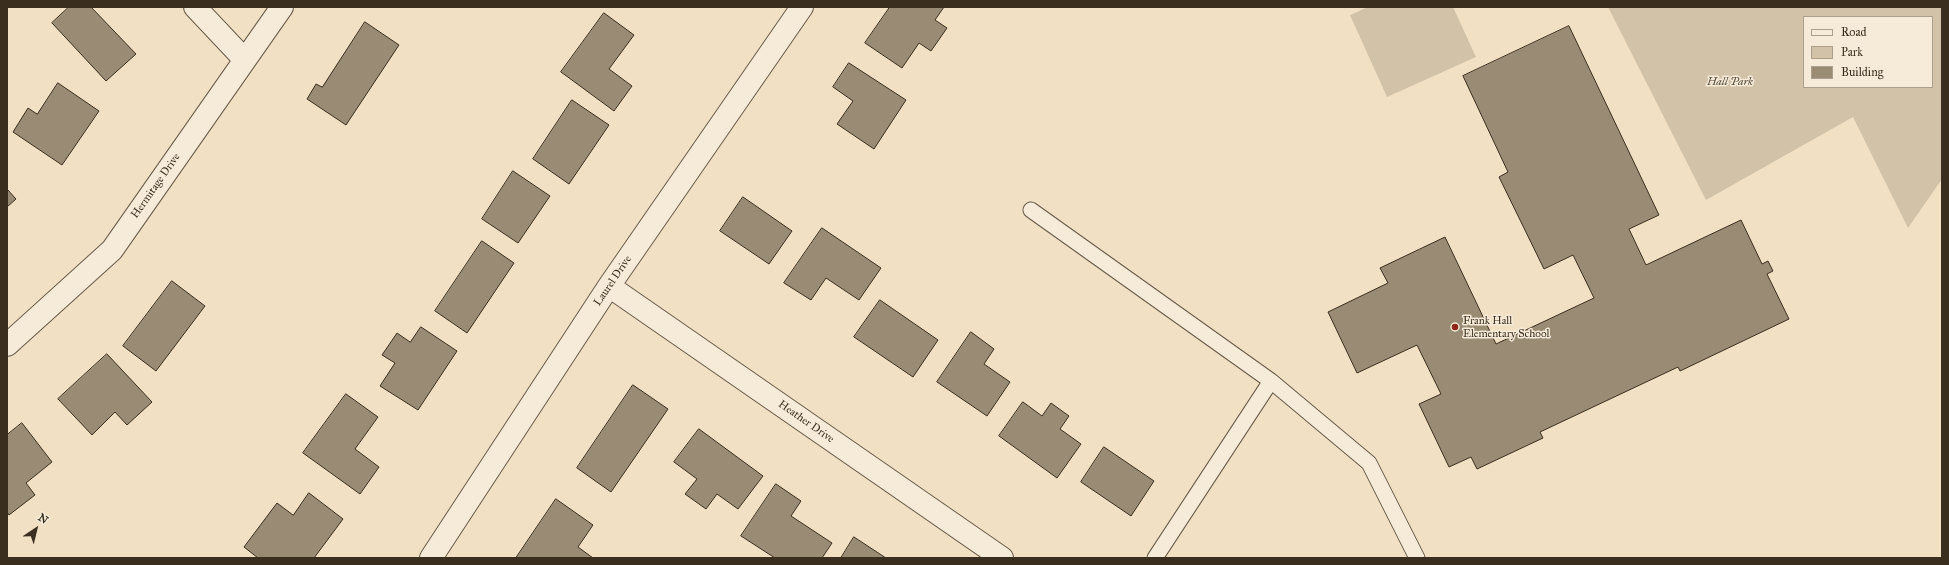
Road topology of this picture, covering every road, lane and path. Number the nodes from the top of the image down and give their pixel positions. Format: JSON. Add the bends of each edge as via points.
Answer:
{"nodes":[{"id":1,"x":195,"y":7,"type":"edge"},
{"id":2,"x":282,"y":7,"type":"edge"},
{"id":3,"x":802,"y":7,"type":"edge"},
{"id":4,"x":245,"y":60,"type":"junction"},
{"id":5,"x":1031,"y":210,"type":"dead end"},
{"id":6,"x":609,"y":286,"type":"junction"},
{"id":7,"x":7,"y":345,"type":"edge"},
{"id":8,"x":1271,"y":381,"type":"junction"},
{"id":9,"x":431,"y":558,"type":"edge"},
{"id":10,"x":1002,"y":558,"type":"edge"},
{"id":11,"x":1155,"y":558,"type":"edge"},
{"id":12,"x":1417,"y":558,"type":"edge"}],
"edges":[{"from":1,"to":4,"type":"street"},
{"from":2,"to":4,"type":"street","name":"Hermitage Drive"},
{"from":3,"to":6,"type":"street","name":"Laurel Drive"},
{"from":4,"to":7,"type":"street","name":"Hermitage Drive","via":[[112,250]]},
{"from":5,"to":8,"type":"lane"},
{"from":6,"to":9,"type":"street","name":"Laurel Drive"},
{"from":6,"to":10,"type":"street","name":"Heather Drive"},
{"from":8,"to":11,"type":"lane"},
{"from":8,"to":12,"type":"lane","via":[[1369,463]]}]}
